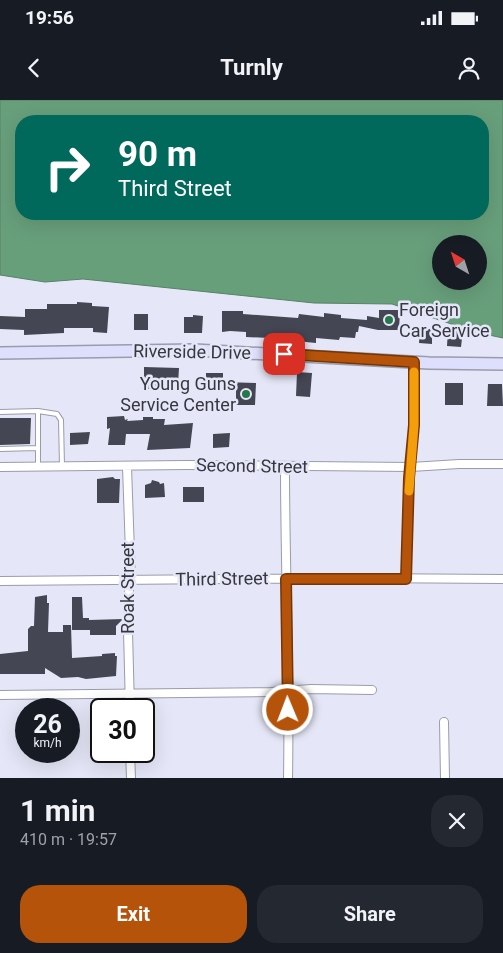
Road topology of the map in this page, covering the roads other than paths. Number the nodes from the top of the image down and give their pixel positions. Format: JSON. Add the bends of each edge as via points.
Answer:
{"nodes":[{"id":1,"x":0,"y":353,"type":"edge"},
{"id":2,"x":414,"y":362,"type":"junction"},
{"id":3,"x":503,"y":364,"type":"edge"},
{"id":4,"x":38,"y":411,"type":"junction"},
{"id":5,"x":0,"y":412,"type":"edge"},
{"id":6,"x":37,"y":448,"type":"junction"},
{"id":7,"x":0,"y":450,"type":"edge"},
{"id":8,"x":503,"y":464,"type":"edge"},
{"id":9,"x":62,"y":466,"type":"junction"},
{"id":10,"x":285,"y":466,"type":"junction"},
{"id":11,"x":0,"y":467,"type":"edge"},
{"id":12,"x":38,"y":467,"type":"junction"},
{"id":13,"x":127,"y":467,"type":"junction"},
{"id":14,"x":411,"y":467,"type":"junction"},
{"id":15,"x":286,"y":579,"type":"junction"},
{"id":16,"x":406,"y":579,"type":"junction"},
{"id":17,"x":503,"y":579,"type":"edge"},
{"id":18,"x":0,"y":581,"type":"edge"},
{"id":19,"x":131,"y":581,"type":"junction"},
{"id":20,"x":288,"y":690,"type":"junction"},
{"id":21,"x":372,"y":690,"type":"dead end"},
{"id":22,"x":129,"y":693,"type":"junction"},
{"id":23,"x":0,"y":695,"type":"edge"},
{"id":24,"x":129,"y":698,"type":"edge"},
{"id":25,"x":444,"y":722,"type":"dead end"},
{"id":26,"x":130,"y":763,"type":"edge"},
{"id":27,"x":131,"y":778,"type":"edge"},
{"id":28,"x":288,"y":778,"type":"edge"},
{"id":29,"x":445,"y":778,"type":"edge"}],
"edges":[{"from":1,"to":2,"type":"main road","name":"Riverside Drive","via":[[195,350]]},
{"from":2,"to":3,"type":"main road","name":"Riverside Drive"},
{"from":2,"to":14,"type":"street"},
{"from":4,"to":5,"type":"lane"},
{"from":4,"to":6,"type":"lane"},
{"from":4,"to":9,"type":"lane","via":[[57,414],[61,420]]},
{"from":6,"to":7,"type":"lane"},
{"from":6,"to":12,"type":"lane"},
{"from":8,"to":14,"type":"street","name":"Second Street"},
{"from":9,"to":12,"type":"street","name":"Second Street"},
{"from":9,"to":13,"type":"street","name":"Second Street"},
{"from":10,"to":13,"type":"street","name":"Second Street"},
{"from":10,"to":14,"type":"street","name":"Second Street"},
{"from":10,"to":15,"type":"street"},
{"from":11,"to":12,"type":"street","name":"Second Street"},
{"from":13,"to":19,"type":"street","name":"Roak Street"},
{"from":14,"to":16,"type":"street"},
{"from":15,"to":16,"type":"street","name":"Third Street"},
{"from":15,"to":19,"type":"street","name":"Third Street"},
{"from":15,"to":20,"type":"street"},
{"from":16,"to":17,"type":"street","name":"Third Street"},
{"from":18,"to":19,"type":"street","name":"Third Street"},
{"from":19,"to":22,"type":"street","name":"Roak Street"},
{"from":20,"to":21,"type":"street"},
{"from":20,"to":22,"type":"street"},
{"from":20,"to":28,"type":"street"},
{"from":22,"to":23,"type":"street"},
{"from":22,"to":24,"type":"street","name":"Roak Street"},
{"from":25,"to":29,"type":"street"},
{"from":26,"to":27,"type":"street"}]}
